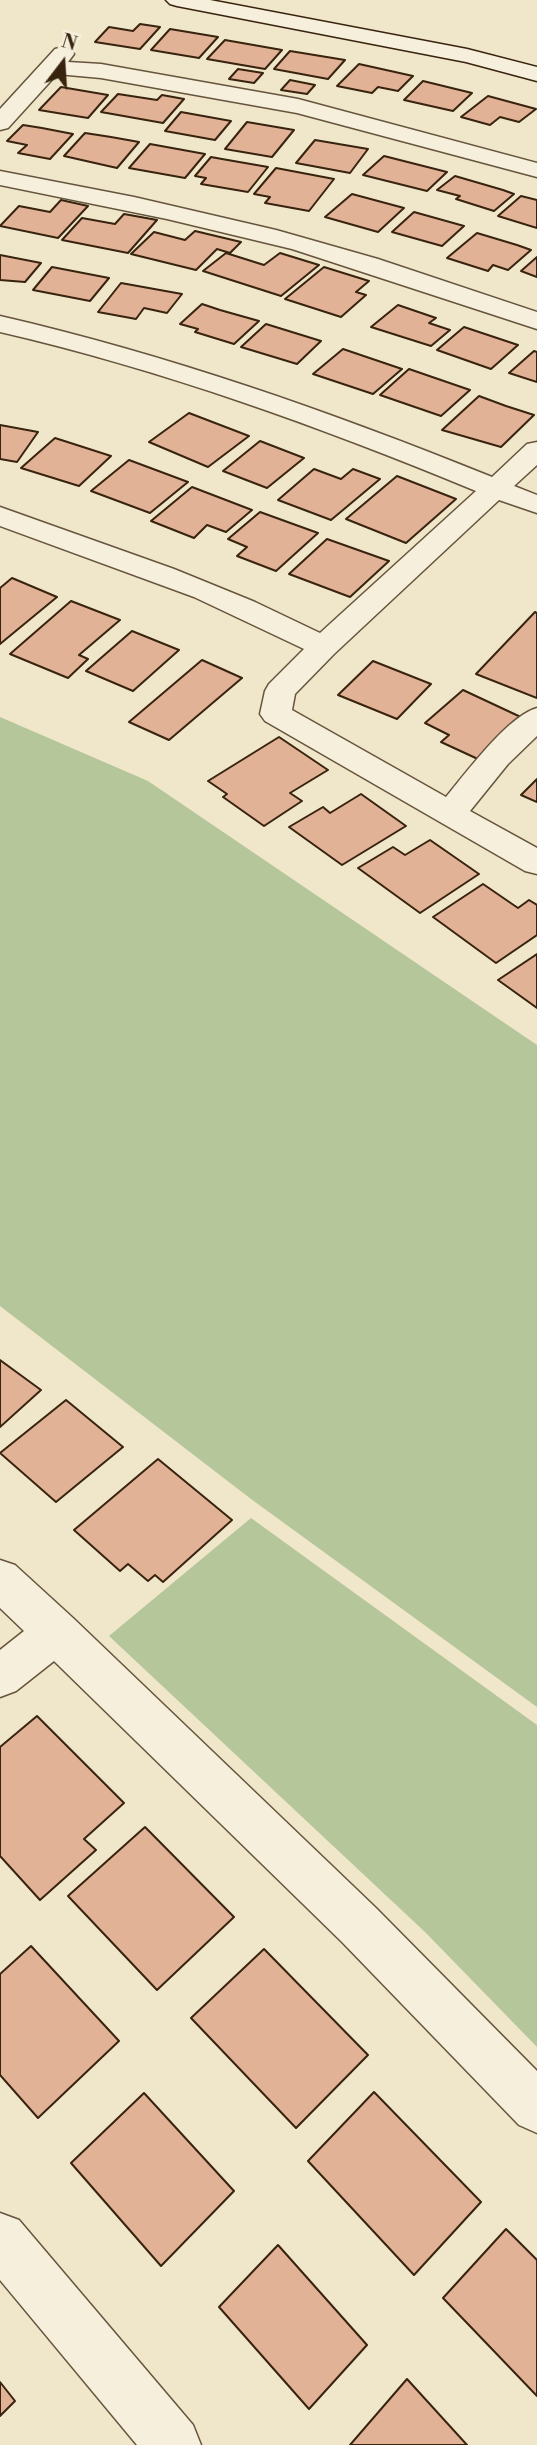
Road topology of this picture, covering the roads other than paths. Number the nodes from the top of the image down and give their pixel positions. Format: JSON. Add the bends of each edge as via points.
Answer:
{"nodes":[{"id":1,"x":177,"y":0,"type":"edge"},
{"id":2,"x":537,"y":74,"type":"edge"},
{"id":3,"x":0,"y":123,"type":"edge"},
{"id":4,"x":537,"y":170,"type":"edge"},
{"id":5,"x":0,"y":178,"type":"edge"},
{"id":6,"x":537,"y":321,"type":"edge"},
{"id":7,"x":0,"y":324,"type":"edge"},
{"id":8,"x":537,"y":450,"type":"edge"},
{"id":9,"x":497,"y":489,"type":"junction"},
{"id":10,"x":537,"y":505,"type":"edge"},
{"id":11,"x":0,"y":516,"type":"edge"},
{"id":12,"x":323,"y":647,"type":"junction"},
{"id":13,"x":537,"y":718,"type":"edge"},
{"id":14,"x":450,"y":814,"type":"junction"},
{"id":15,"x":537,"y":863,"type":"edge"},
{"id":16,"x":0,"y":1579,"type":"edge"},
{"id":17,"x":57,"y":1632,"type":"junction"},
{"id":18,"x":0,"y":1677,"type":"edge"},
{"id":19,"x":537,"y":2107,"type":"edge"},
{"id":20,"x":0,"y":2239,"type":"edge"},
{"id":21,"x":173,"y":2445,"type":"edge"}],
"edges":[{"from":1,"to":2,"type":"street","via":[[467,56]]},
{"from":3,"to":4,"type":"street","via":[[58,60],[298,106]]},
{"from":5,"to":6,"type":"street","via":[[268,235]]},
{"from":7,"to":9,"type":"street","via":[[207,380]]},
{"from":8,"to":9,"type":"street"},
{"from":9,"to":10,"type":"street"},
{"from":9,"to":12,"type":"street"},
{"from":11,"to":12,"type":"street","via":[[268,617]]},
{"from":12,"to":14,"type":"street","via":[[280,691],[276,714]]},
{"from":13,"to":14,"type":"street"},
{"from":14,"to":15,"type":"street"},
{"from":16,"to":17,"type":"street"},
{"from":17,"to":18,"type":"street"},
{"from":17,"to":19,"type":"street","via":[[359,1924]]},
{"from":20,"to":21,"type":"street"}]}
